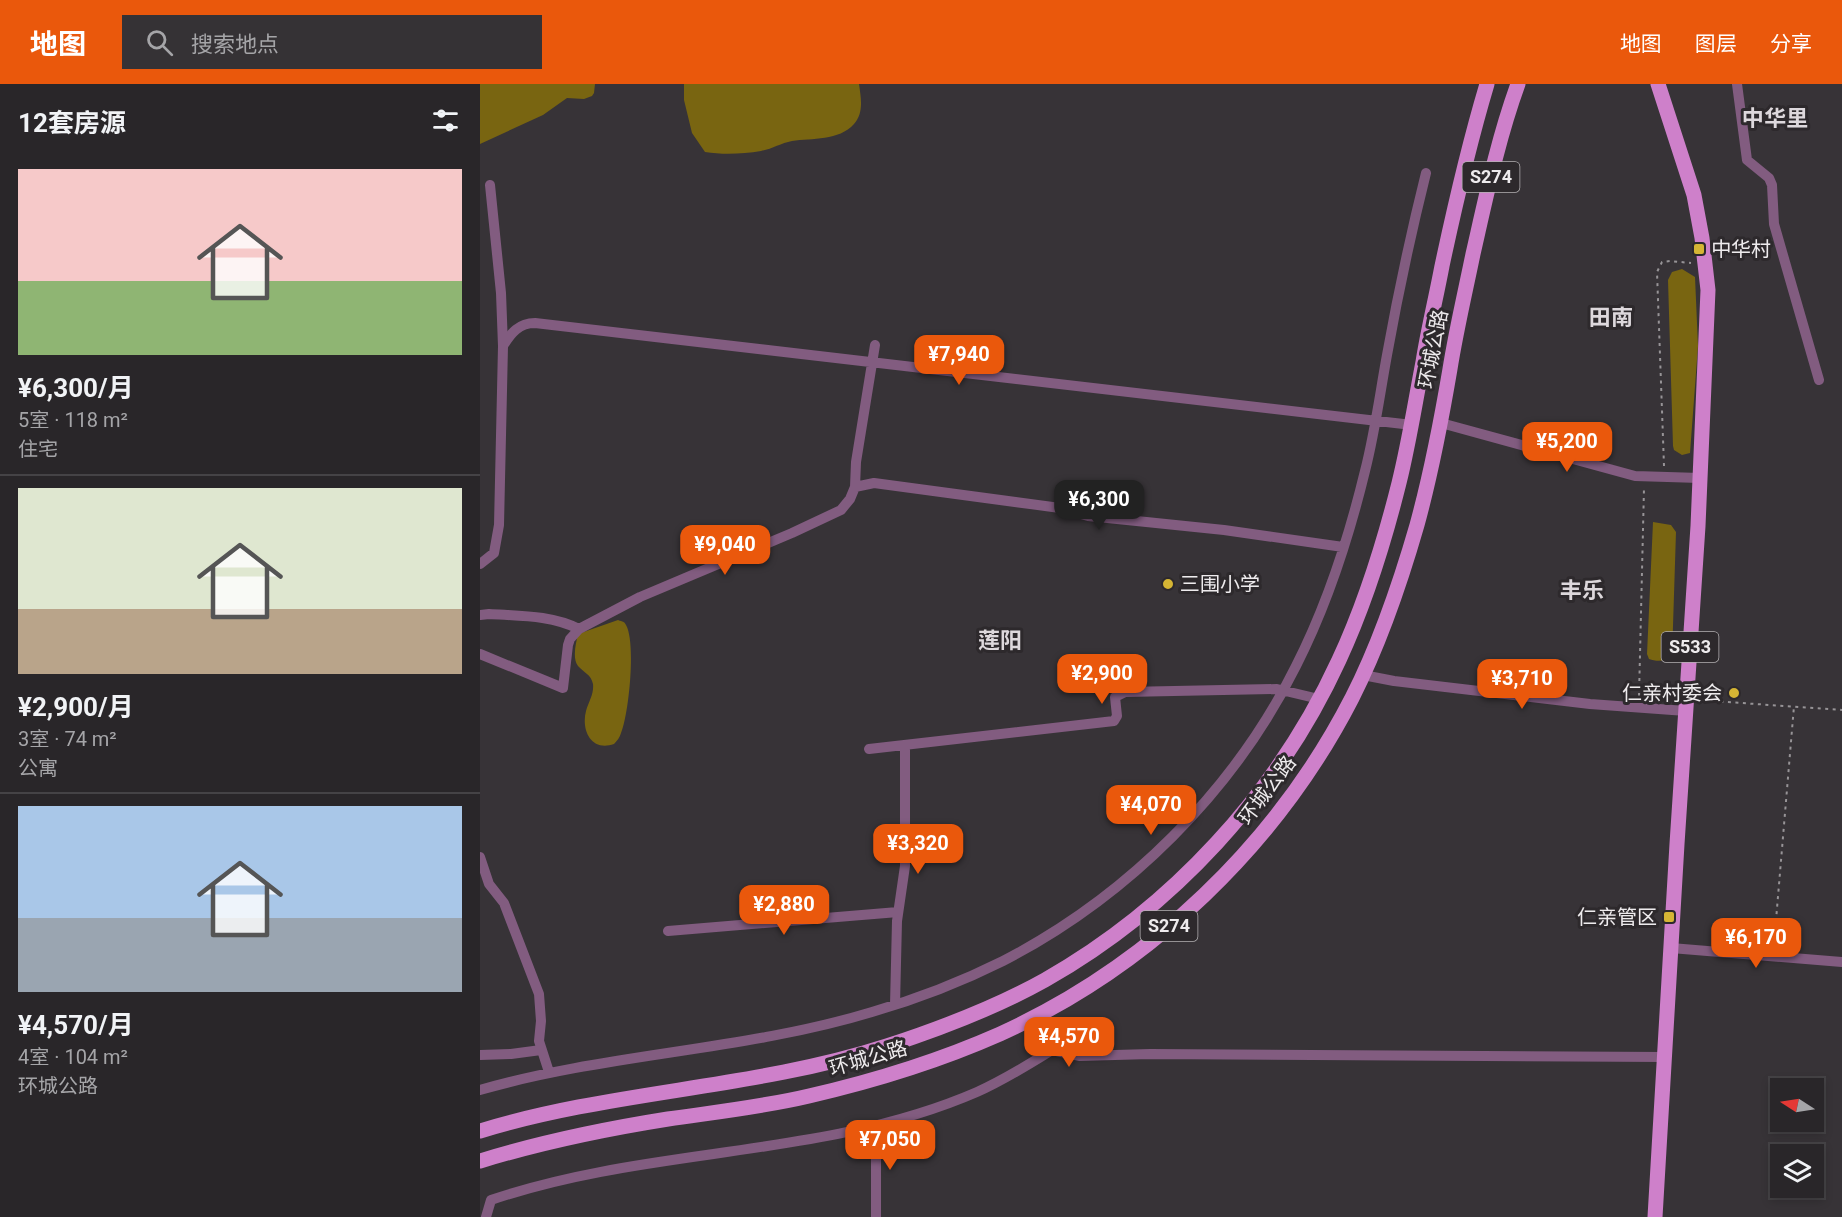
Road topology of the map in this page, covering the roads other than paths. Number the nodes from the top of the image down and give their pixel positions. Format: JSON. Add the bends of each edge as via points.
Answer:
{"nodes":[{"id":1,"x":1487,"y":84,"type":"edge"},
{"id":2,"x":1518,"y":84,"type":"edge"},
{"id":3,"x":1658,"y":84,"type":"edge"},
{"id":4,"x":1737,"y":84,"type":"edge"},
{"id":5,"x":1426,"y":173,"type":"dead end"},
{"id":6,"x":490,"y":184,"type":"dead end"},
{"id":7,"x":1442,"y":267,"type":"junction"},
{"id":8,"x":1470,"y":272,"type":"junction"},
{"id":9,"x":875,"y":345,"type":"dead end"},
{"id":10,"x":503,"y":346,"type":"junction"},
{"id":11,"x":872,"y":362,"type":"junction"},
{"id":12,"x":1819,"y":380,"type":"dead end"},
{"id":13,"x":1376,"y":421,"type":"junction"},
{"id":14,"x":1440,"y":423,"type":"junction"},
{"id":15,"x":1412,"y":425,"type":"junction"},
{"id":16,"x":1700,"y":478,"type":"junction"},
{"id":17,"x":855,"y":487,"type":"junction"},
{"id":18,"x":1343,"y":547,"type":"junction"},
{"id":19,"x":480,"y":564,"type":"edge"},
{"id":20,"x":480,"y":615,"type":"edge"},
{"id":21,"x":579,"y":629,"type":"junction"},
{"id":22,"x":480,"y":654,"type":"edge"},
{"id":23,"x":1363,"y":675,"type":"junction"},
{"id":24,"x":1283,"y":690,"type":"junction"},
{"id":25,"x":1319,"y":699,"type":"junction"},
{"id":26,"x":1686,"y":705,"type":"junction"},
{"id":27,"x":905,"y":745,"type":"junction"},
{"id":28,"x":869,"y":749,"type":"dead end"},
{"id":29,"x":480,"y":857,"type":"edge"},
{"id":30,"x":898,"y":912,"type":"junction"},
{"id":31,"x":668,"y":931,"type":"dead end"},
{"id":32,"x":1671,"y":948,"type":"junction"},
{"id":33,"x":1842,"y":962,"type":"edge"},
{"id":34,"x":895,"y":1005,"type":"junction"},
{"id":35,"x":541,"y":1050,"type":"junction"},
{"id":36,"x":480,"y":1055,"type":"edge"},
{"id":37,"x":1665,"y":1057,"type":"junction"},
{"id":38,"x":549,"y":1072,"type":"junction"},
{"id":39,"x":480,"y":1090,"type":"edge"},
{"id":40,"x":876,"y":1125,"type":"junction"},
{"id":41,"x":480,"y":1131,"type":"edge"},
{"id":42,"x":480,"y":1161,"type":"edge"},
{"id":43,"x":486,"y":1217,"type":"edge"},
{"id":44,"x":876,"y":1217,"type":"edge"},
{"id":45,"x":1655,"y":1217,"type":"edge"}],
"edges":[{"from":1,"to":7,"type":"main road","name":"环城公路","number":"S274"},
{"from":2,"to":8,"type":"main road","name":"环城公路","number":"S274","via":[[1505,119]]},
{"from":3,"to":16,"type":"main road","number":"S533","via":[[1694,195],[1706,266]]},
{"from":4,"to":12,"type":"street","via":[[1747,160],[1772,185],[1774,224]]},
{"from":5,"to":13,"type":"street"},
{"from":6,"to":10,"type":"street"},
{"from":7,"to":8,"type":"main road"},
{"from":7,"to":15,"type":"main road","name":"环城公路","number":"S274"},
{"from":8,"to":14,"type":"main road","name":"环城公路","number":"S274"},
{"from":9,"to":11,"type":"street"},
{"from":10,"to":11,"type":"street","via":[[521,326],[535,323]]},
{"from":10,"to":19,"type":"street","via":[[499,525],[494,553]]},
{"from":11,"to":13,"type":"street"},
{"from":11,"to":17,"type":"street"},
{"from":13,"to":15,"type":"street"},
{"from":13,"to":18,"type":"street"},
{"from":14,"to":16,"type":"street","via":[[1635,476]]},
{"from":14,"to":23,"type":"main road","name":"环城公路","number":"S274","via":[[1408,555]]},
{"from":15,"to":25,"type":"main road","name":"环城公路","number":"S274","via":[[1390,518],[1367,591]]},
{"from":16,"to":26,"type":"main road","number":"S533"},
{"from":17,"to":18,"type":"street","via":[[874,483],[1060,508],[1088,516]]},
{"from":17,"to":21,"type":"street","via":[[850,499],[836,513],[640,597]]},
{"from":18,"to":24,"type":"street","via":[[1308,643]]},
{"from":20,"to":21,"type":"street","via":[[550,618]]},
{"from":21,"to":22,"type":"street","via":[[568,645],[563,688]]},
{"from":23,"to":26,"type":"street","via":[[1578,703],[1639,708]]},
{"from":23,"to":42,"type":"main road","name":"环城公路","number":"S274","via":[[1301,783],[1241,857],[1198,901],[1144,947],[1059,1004],[974,1045],[847,1087],[758,1107],[575,1136]]},
{"from":24,"to":25,"type":"street"},
{"from":24,"to":27,"type":"street","via":[[1125,693],[1115,697],[1117,716],[1113,721]]},
{"from":24,"to":34,"type":"street","via":[[1217,789],[1154,853],[1105,895],[1002,961]]},
{"from":25,"to":41,"type":"main road","name":"环城公路","number":"S274","via":[[1272,775],[1200,860],[1127,925],[1072,964],[1019,994],[964,1019],[840,1060],[753,1079],[570,1108]]},
{"from":26,"to":32,"type":"main road","number":"S533"},
{"from":27,"to":28,"type":"street"},
{"from":27,"to":30,"type":"street","via":[[905,866]]},
{"from":29,"to":35,"type":"street","via":[[489,884],[504,903],[539,994]]},
{"from":30,"to":31,"type":"street"},
{"from":30,"to":34,"type":"street"},
{"from":32,"to":33,"type":"street"},
{"from":32,"to":37,"type":"main road","number":"S533"},
{"from":34,"to":38,"type":"street","via":[[758,1039]]},
{"from":35,"to":36,"type":"street"},
{"from":35,"to":38,"type":"street"},
{"from":37,"to":40,"type":"street","via":[[1080,1056],[1052,1050],[977,1092]]},
{"from":37,"to":45,"type":"main road","number":"S533"},
{"from":38,"to":39,"type":"street"},
{"from":40,"to":43,"type":"street","via":[[571,1177],[491,1200]]},
{"from":40,"to":44,"type":"street"}]}
